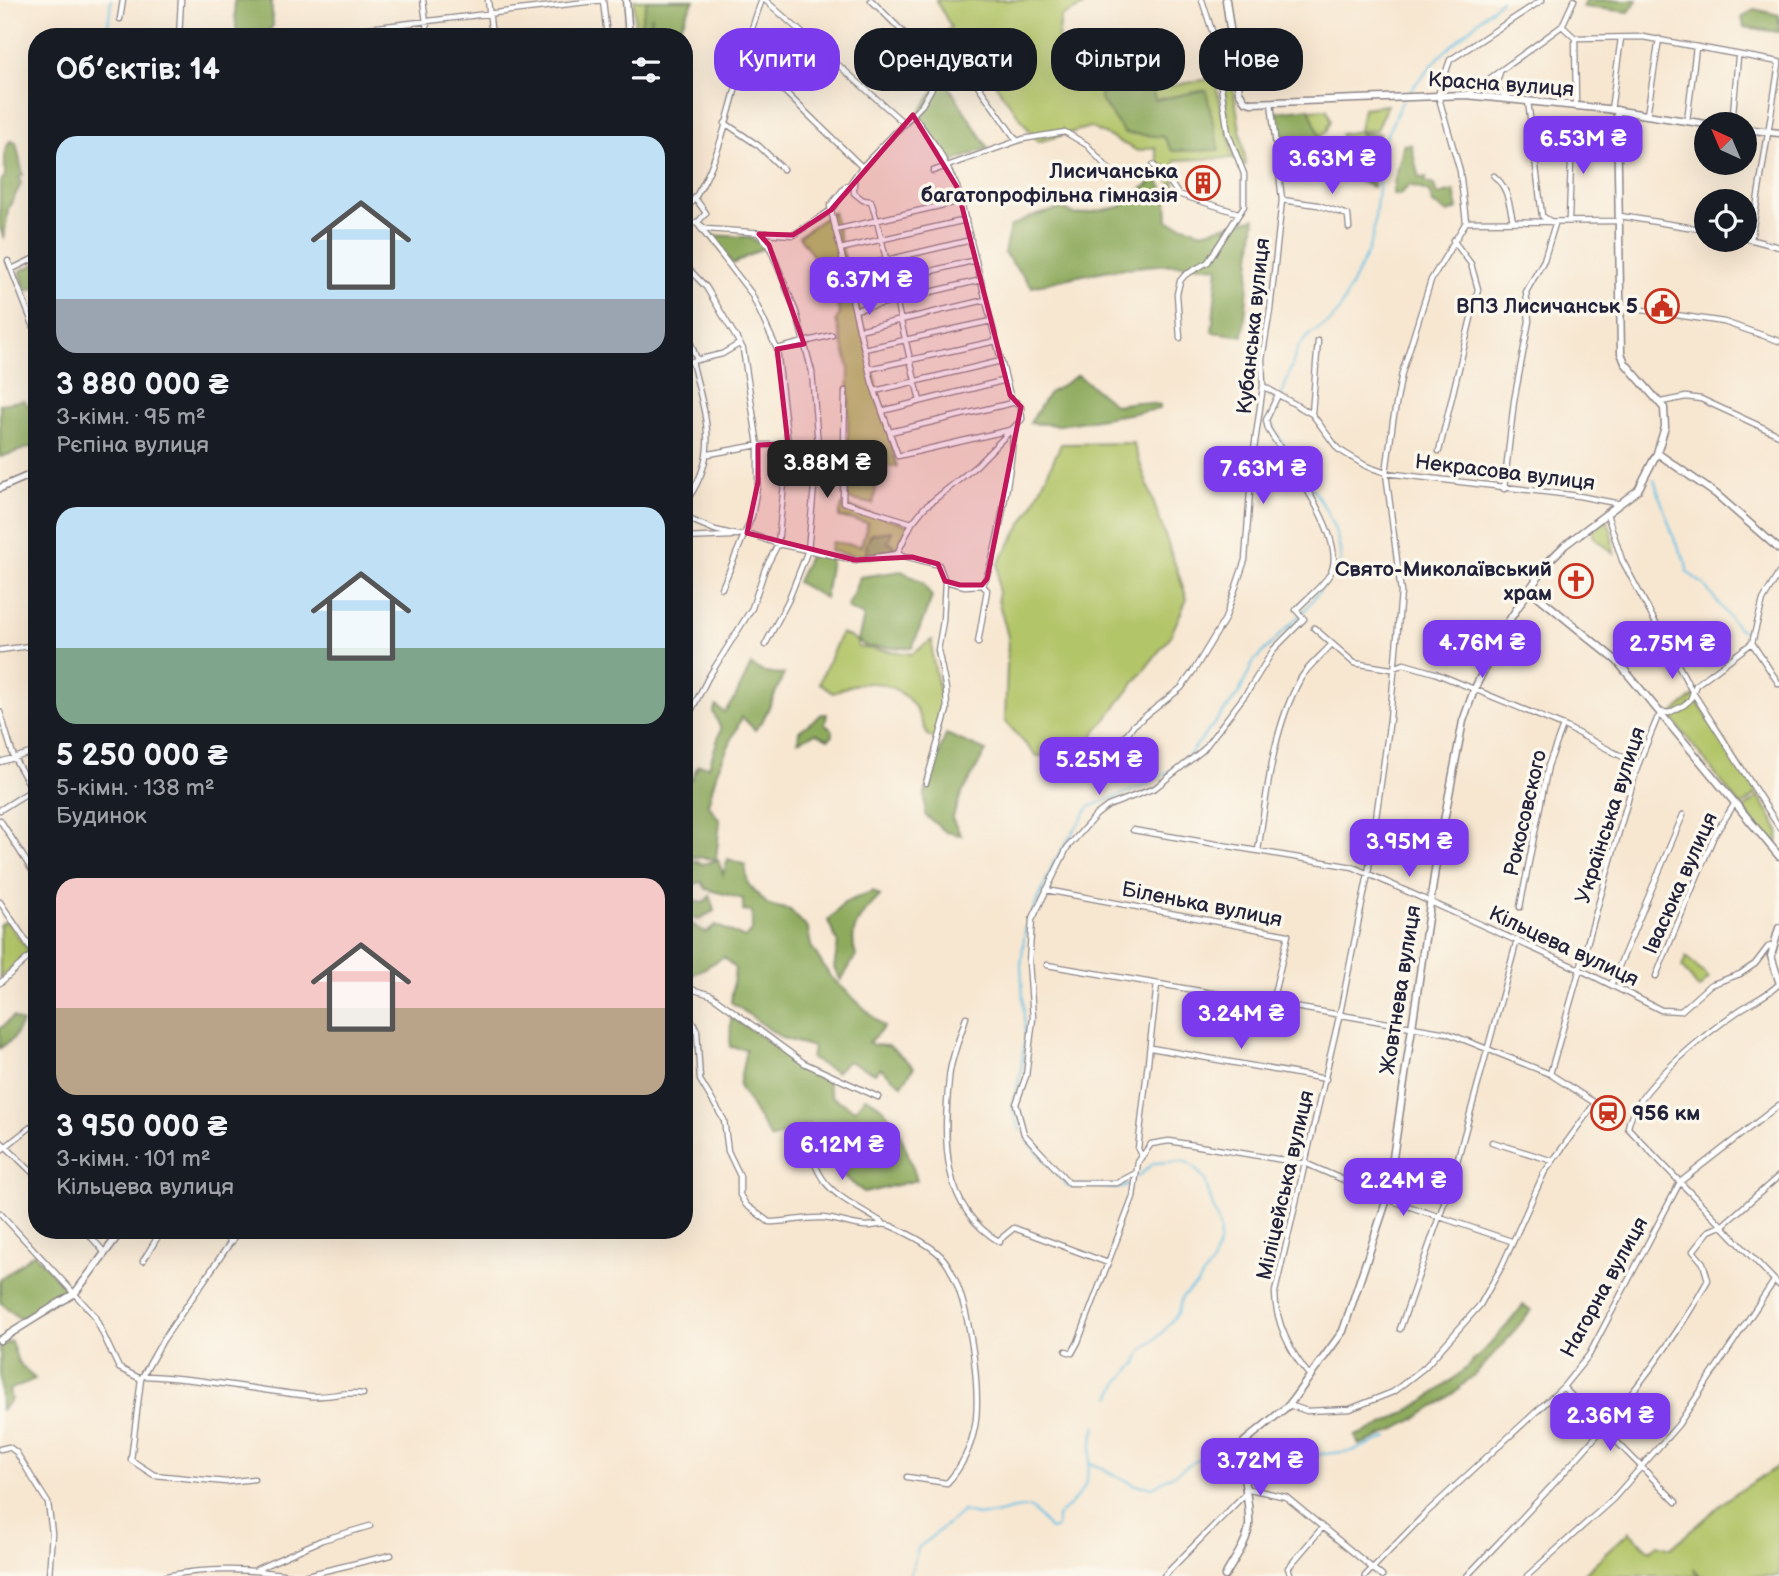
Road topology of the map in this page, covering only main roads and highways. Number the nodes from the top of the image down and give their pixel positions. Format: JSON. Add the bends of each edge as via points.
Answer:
{"nodes":[{"id":1,"x":626,"y":0,"type":"edge"},
{"id":2,"x":1226,"y":0,"type":"edge"},
{"id":3,"x":628,"y":28,"type":"edge"},
{"id":4,"x":1614,"y":110,"type":"junction"},
{"id":5,"x":1694,"y":123,"type":"edge"},
{"id":6,"x":1757,"y":130,"type":"edge"},
{"id":7,"x":1779,"y":132,"type":"edge"},
{"id":8,"x":1657,"y":453,"type":"junction"},
{"id":9,"x":28,"y":476,"type":"edge"},
{"id":10,"x":0,"y":488,"type":"edge"},
{"id":11,"x":1779,"y":549,"type":"edge"},
{"id":12,"x":1529,"y":589,"type":"junction"},
{"id":13,"x":1778,"y":853,"type":"edge"},
{"id":14,"x":1779,"y":928,"type":"edge"},
{"id":15,"x":1779,"y":983,"type":"edge"},
{"id":16,"x":115,"y":1239,"type":"edge"},
{"id":17,"x":0,"y":1340,"type":"edge"},
{"id":18,"x":1225,"y":1576,"type":"edge"}],
"edges":[{"from":1,"to":3,"type":"main road"},
{"from":2,"to":4,"type":"main road","name":"Красна вулиця","via":[[1239,92],[1251,103],[1466,95]]},
{"from":4,"to":5,"type":"main road","name":"Красна вулиця"},
{"from":4,"to":8,"type":"main road","name":"Жовтнева вулиця","via":[[1623,358],[1661,402],[1666,415]]},
{"from":6,"to":7,"type":"main road"},
{"from":8,"to":11,"type":"main road"},
{"from":8,"to":12,"type":"main road","name":"Жовтнева вулиця","via":[[1643,485],[1560,549]]},
{"from":9,"to":10,"type":"main road"},
{"from":12,"to":13,"type":"main road","via":[[1617,662]]},
{"from":12,"to":18,"type":"main road","name":"Жовтнева вулиця","via":[[1474,690],[1461,733],[1430,902],[1387,1199],[1343,1331],[1289,1405],[1249,1437],[1242,1452],[1249,1524]]},
{"from":14,"to":15,"type":"main road","via":[[1771,956]]},
{"from":16,"to":17,"type":"main road","via":[[75,1293]]}]}
